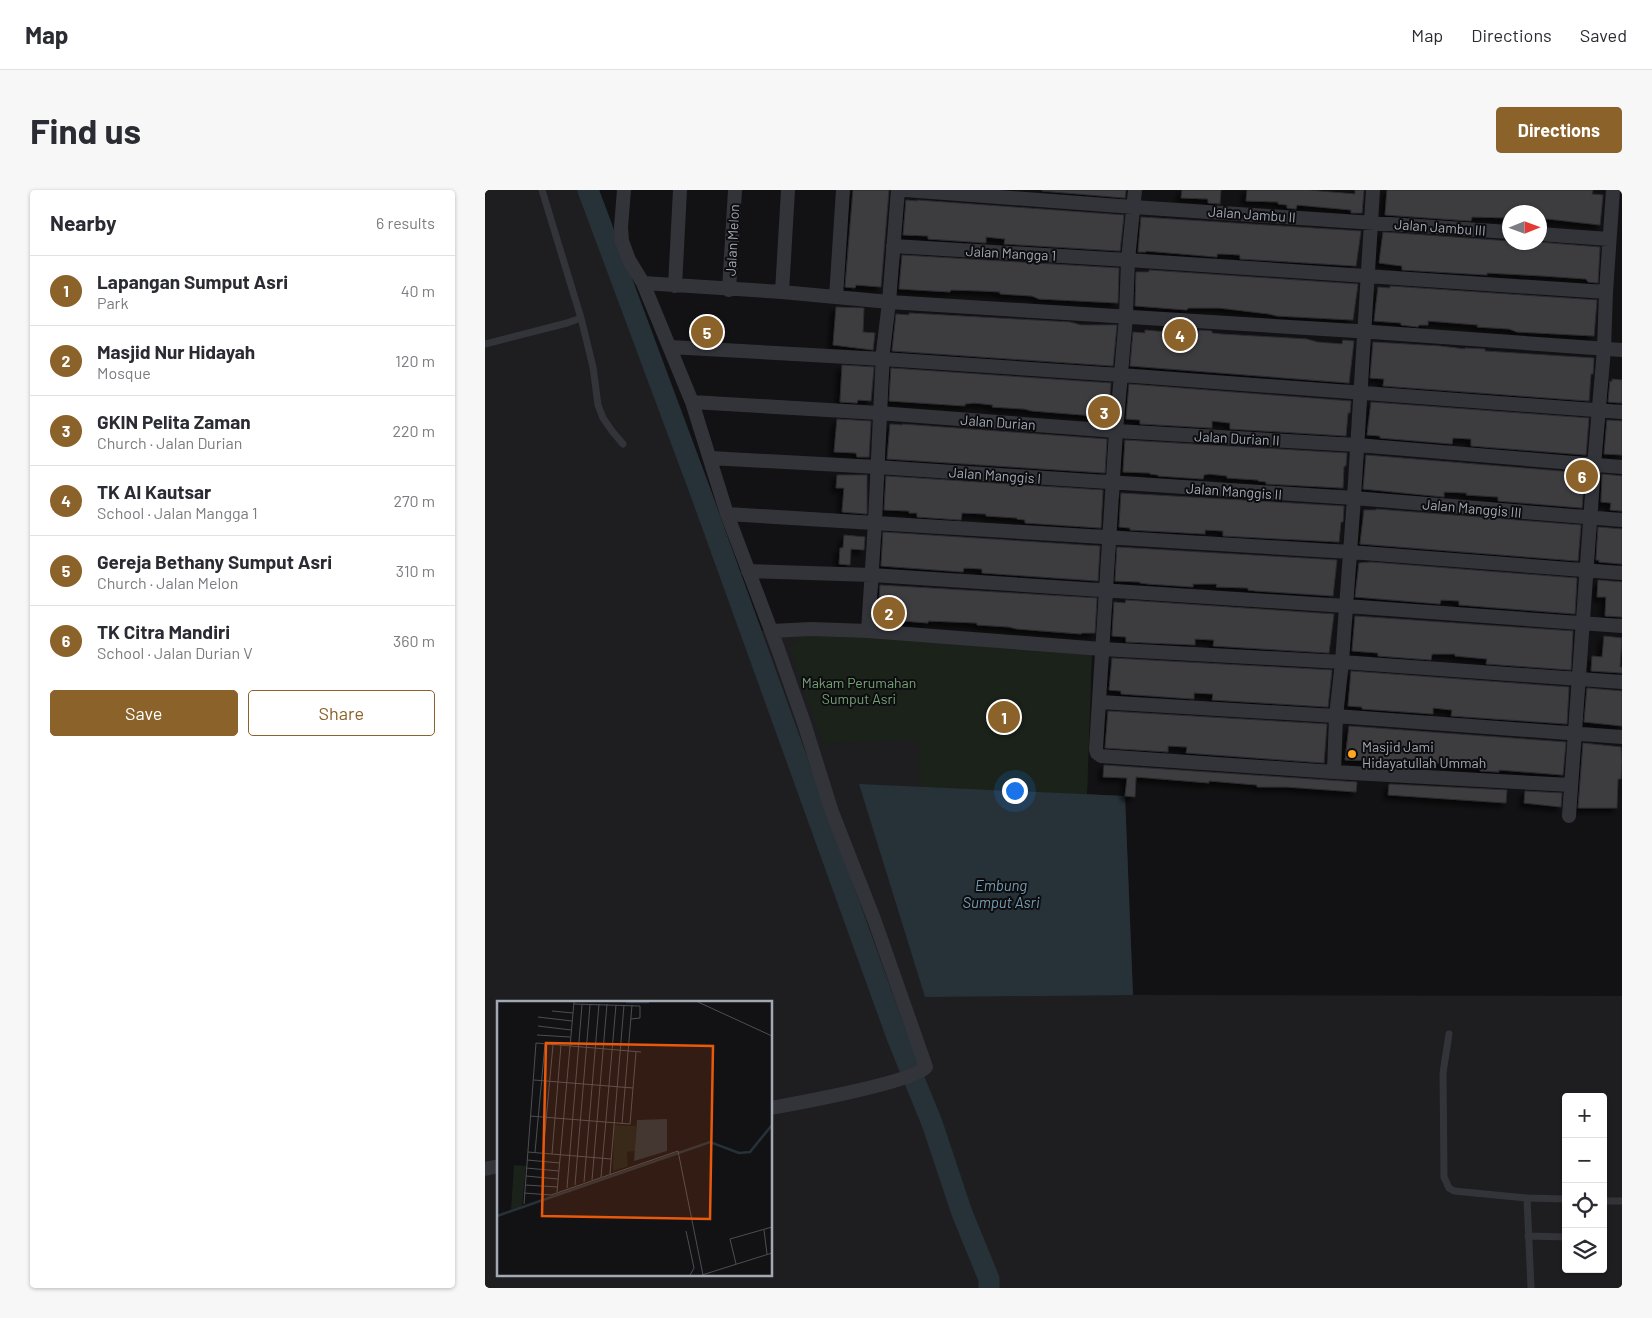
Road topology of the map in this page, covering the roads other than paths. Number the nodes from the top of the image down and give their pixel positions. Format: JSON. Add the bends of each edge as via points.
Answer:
{"nodes":[{"id":1,"x":542,"y":190,"type":"edge"},
{"id":2,"x":624,"y":190,"type":"edge"},
{"id":3,"x":680,"y":190,"type":"edge"},
{"id":4,"x":735,"y":190,"type":"edge"},
{"id":5,"x":788,"y":190,"type":"edge"},
{"id":6,"x":843,"y":190,"type":"edge"},
{"id":7,"x":897,"y":190,"type":"edge"},
{"id":8,"x":905,"y":190,"type":"edge"},
{"id":9,"x":1135,"y":190,"type":"edge"},
{"id":10,"x":1373,"y":190,"type":"edge"},
{"id":11,"x":1613,"y":190,"type":"edge"},
{"id":12,"x":1133,"y":207,"type":"junction"},
{"id":13,"x":1370,"y":222,"type":"junction"},
{"id":14,"x":1502,"y":231,"type":"edge"},
{"id":15,"x":1547,"y":235,"type":"edge"},
{"id":16,"x":1609,"y":239,"type":"junction"},
{"id":17,"x":893,"y":246,"type":"junction"},
{"id":18,"x":1129,"y":260,"type":"junction"},
{"id":19,"x":1368,"y":277,"type":"junction"},
{"id":20,"x":643,"y":283,"type":"junction"},
{"id":21,"x":675,"y":286,"type":"junction"},
{"id":22,"x":729,"y":290,"type":"junction"},
{"id":23,"x":782,"y":292,"type":"junction"},
{"id":24,"x":1606,"y":292,"type":"junction"},
{"id":25,"x":836,"y":297,"type":"junction"},
{"id":26,"x":889,"y":302,"type":"junction"},
{"id":27,"x":1126,"y":317,"type":"junction"},
{"id":28,"x":581,"y":318,"type":"junction"},
{"id":29,"x":1365,"y":332,"type":"junction"},
{"id":30,"x":485,"y":344,"type":"edge"},
{"id":31,"x":670,"y":348,"type":"junction"},
{"id":32,"x":1604,"y":349,"type":"junction"},
{"id":33,"x":1622,"y":350,"type":"edge"},
{"id":34,"x":883,"y":359,"type":"junction"},
{"id":35,"x":1121,"y":375,"type":"junction"},
{"id":36,"x":1360,"y":392,"type":"junction"},
{"id":37,"x":692,"y":402,"type":"junction"},
{"id":38,"x":1598,"y":410,"type":"junction"},
{"id":39,"x":1622,"y":412,"type":"edge"},
{"id":40,"x":879,"y":413,"type":"junction"},
{"id":41,"x":1116,"y":431,"type":"junction"},
{"id":42,"x":623,"y":444,"type":"dead end"},
{"id":43,"x":1357,"y":445,"type":"junction"},
{"id":44,"x":710,"y":458,"type":"junction"},
{"id":45,"x":1594,"y":466,"type":"junction"},
{"id":46,"x":877,"y":467,"type":"junction"},
{"id":47,"x":1622,"y":467,"type":"edge"},
{"id":48,"x":1114,"y":483,"type":"junction"},
{"id":49,"x":1354,"y":498,"type":"junction"},
{"id":50,"x":727,"y":514,"type":"junction"},
{"id":51,"x":1591,"y":518,"type":"junction"},
{"id":52,"x":1622,"y":520,"type":"edge"},
{"id":53,"x":875,"y":522,"type":"junction"},
{"id":54,"x":1110,"y":537,"type":"junction"},
{"id":55,"x":1350,"y":552,"type":"junction"},
{"id":56,"x":1587,"y":570,"type":"junction"},
{"id":57,"x":748,"y":571,"type":"junction"},
{"id":58,"x":1622,"y":573,"type":"edge"},
{"id":59,"x":872,"y":575,"type":"junction"},
{"id":60,"x":1107,"y":590,"type":"junction"},
{"id":61,"x":1346,"y":606,"type":"junction"},
{"id":62,"x":1583,"y":623,"type":"junction"},
{"id":63,"x":1622,"y":626,"type":"edge"},
{"id":64,"x":771,"y":631,"type":"junction"},
{"id":65,"x":868,"y":631,"type":"junction"},
{"id":66,"x":1102,"y":648,"type":"junction"},
{"id":67,"x":1342,"y":662,"type":"junction"},
{"id":68,"x":1579,"y":679,"type":"junction"},
{"id":69,"x":1622,"y":682,"type":"edge"},
{"id":70,"x":1100,"y":702,"type":"junction"},
{"id":71,"x":1336,"y":716,"type":"junction"},
{"id":72,"x":1576,"y":734,"type":"junction"},
{"id":73,"x":1622,"y":737,"type":"edge"},
{"id":74,"x":1334,"y":772,"type":"junction"},
{"id":75,"x":1571,"y":786,"type":"junction"},
{"id":76,"x":1569,"y":816,"type":"dead end"},
{"id":77,"x":1449,"y":1034,"type":"dead end"},
{"id":78,"x":773,"y":1108,"type":"edge"},
{"id":79,"x":1527,"y":1198,"type":"junction"},
{"id":80,"x":1562,"y":1199,"type":"edge"},
{"id":81,"x":1607,"y":1201,"type":"edge"},
{"id":82,"x":1622,"y":1202,"type":"edge"},
{"id":83,"x":1528,"y":1236,"type":"junction"},
{"id":84,"x":1562,"y":1237,"type":"edge"},
{"id":85,"x":1531,"y":1288,"type":"edge"}],
"edges":[{"from":1,"to":28,"type":"lane"},
{"from":2,"to":20,"type":"street","via":[[622,242]]},
{"from":3,"to":21,"type":"street"},
{"from":4,"to":22,"type":"street","name":"Jalan Melon"},
{"from":5,"to":23,"type":"street"},
{"from":6,"to":25,"type":"street"},
{"from":7,"to":17,"type":"street"},
{"from":8,"to":12,"type":"street","name":"Jalan Jambu II"},
{"from":9,"to":12,"type":"street"},
{"from":10,"to":13,"type":"street"},
{"from":11,"to":16,"type":"street"},
{"from":12,"to":13,"type":"street","name":"Jalan Jambu II"},
{"from":12,"to":18,"type":"street"},
{"from":13,"to":14,"type":"street","name":"Jalan Jambu III"},
{"from":13,"to":19,"type":"street"},
{"from":15,"to":16,"type":"street"},
{"from":16,"to":24,"type":"street"},
{"from":17,"to":18,"type":"street","name":"Jalan Mangga 1"},
{"from":17,"to":26,"type":"street"},
{"from":18,"to":19,"type":"street","name":"Jalan Mangga 1"},
{"from":18,"to":27,"type":"street"},
{"from":19,"to":24,"type":"street","name":"Jalan Mangga 1"},
{"from":19,"to":29,"type":"street"},
{"from":20,"to":21,"type":"street"},
{"from":20,"to":31,"type":"street"},
{"from":21,"to":22,"type":"street"},
{"from":22,"to":23,"type":"street"},
{"from":23,"to":25,"type":"street"},
{"from":24,"to":32,"type":"street"},
{"from":25,"to":26,"type":"street"},
{"from":26,"to":27,"type":"street"},
{"from":26,"to":34,"type":"street"},
{"from":27,"to":29,"type":"street"},
{"from":27,"to":35,"type":"street"},
{"from":28,"to":30,"type":"lane"},
{"from":28,"to":42,"type":"lane","via":[[603,418]]},
{"from":29,"to":32,"type":"street"},
{"from":29,"to":36,"type":"street"},
{"from":31,"to":34,"type":"street"},
{"from":31,"to":37,"type":"street"},
{"from":32,"to":33,"type":"street"},
{"from":32,"to":38,"type":"street"},
{"from":34,"to":35,"type":"street"},
{"from":34,"to":40,"type":"street"},
{"from":35,"to":36,"type":"street"},
{"from":35,"to":41,"type":"street"},
{"from":36,"to":38,"type":"street"},
{"from":36,"to":43,"type":"street"},
{"from":37,"to":40,"type":"street","name":"Jalan Durian"},
{"from":37,"to":44,"type":"street"},
{"from":38,"to":39,"type":"street"},
{"from":38,"to":45,"type":"street"},
{"from":40,"to":41,"type":"street","name":"Jalan Durian"},
{"from":40,"to":46,"type":"street"},
{"from":41,"to":43,"type":"street","name":"Jalan Durian II"},
{"from":41,"to":48,"type":"street"},
{"from":43,"to":45,"type":"street","name":"Jalan Durian II"},
{"from":43,"to":49,"type":"street"},
{"from":44,"to":46,"type":"street","name":"Jalan Manggis I"},
{"from":44,"to":50,"type":"street"},
{"from":45,"to":47,"type":"street","name":"Jalan Durian II"},
{"from":45,"to":51,"type":"street"},
{"from":46,"to":48,"type":"street","name":"Jalan Manggis I"},
{"from":46,"to":53,"type":"street"},
{"from":48,"to":49,"type":"street","name":"Jalan Manggis II"},
{"from":48,"to":54,"type":"street"},
{"from":49,"to":51,"type":"street","name":"Jalan Manggis III"},
{"from":49,"to":55,"type":"street"},
{"from":50,"to":53,"type":"street"},
{"from":50,"to":57,"type":"street"},
{"from":51,"to":52,"type":"street","name":"Jalan Manggis III"},
{"from":51,"to":56,"type":"street"},
{"from":53,"to":54,"type":"street"},
{"from":53,"to":59,"type":"street"},
{"from":54,"to":55,"type":"street"},
{"from":54,"to":60,"type":"street"},
{"from":55,"to":56,"type":"street"},
{"from":55,"to":61,"type":"street"},
{"from":56,"to":58,"type":"street"},
{"from":56,"to":62,"type":"street"},
{"from":57,"to":59,"type":"street"},
{"from":57,"to":64,"type":"street"},
{"from":59,"to":60,"type":"street"},
{"from":59,"to":65,"type":"street"},
{"from":60,"to":61,"type":"street"},
{"from":60,"to":66,"type":"street"},
{"from":61,"to":62,"type":"street"},
{"from":61,"to":67,"type":"street"},
{"from":62,"to":63,"type":"street"},
{"from":62,"to":68,"type":"street"},
{"from":64,"to":65,"type":"street"},
{"from":64,"to":78,"type":"street","via":[[832,812],[926,1067],[922,1072],[896,1082]]},
{"from":65,"to":66,"type":"street"},
{"from":66,"to":67,"type":"street"},
{"from":66,"to":70,"type":"street"},
{"from":67,"to":68,"type":"street"},
{"from":67,"to":71,"type":"street"},
{"from":68,"to":69,"type":"street"},
{"from":68,"to":72,"type":"street"},
{"from":70,"to":71,"type":"street"},
{"from":70,"to":74,"type":"street","via":[[1096,749],[1101,756]]},
{"from":71,"to":72,"type":"street"},
{"from":71,"to":74,"type":"street"},
{"from":72,"to":73,"type":"street"},
{"from":72,"to":75,"type":"street"},
{"from":74,"to":75,"type":"street"},
{"from":75,"to":76,"type":"street"},
{"from":77,"to":79,"type":"lane","via":[[1443,1072],[1444,1177],[1449,1188]]},
{"from":79,"to":80,"type":"lane"},
{"from":79,"to":83,"type":"lane"},
{"from":81,"to":82,"type":"lane"},
{"from":83,"to":84,"type":"lane"},
{"from":83,"to":85,"type":"lane"}]}
